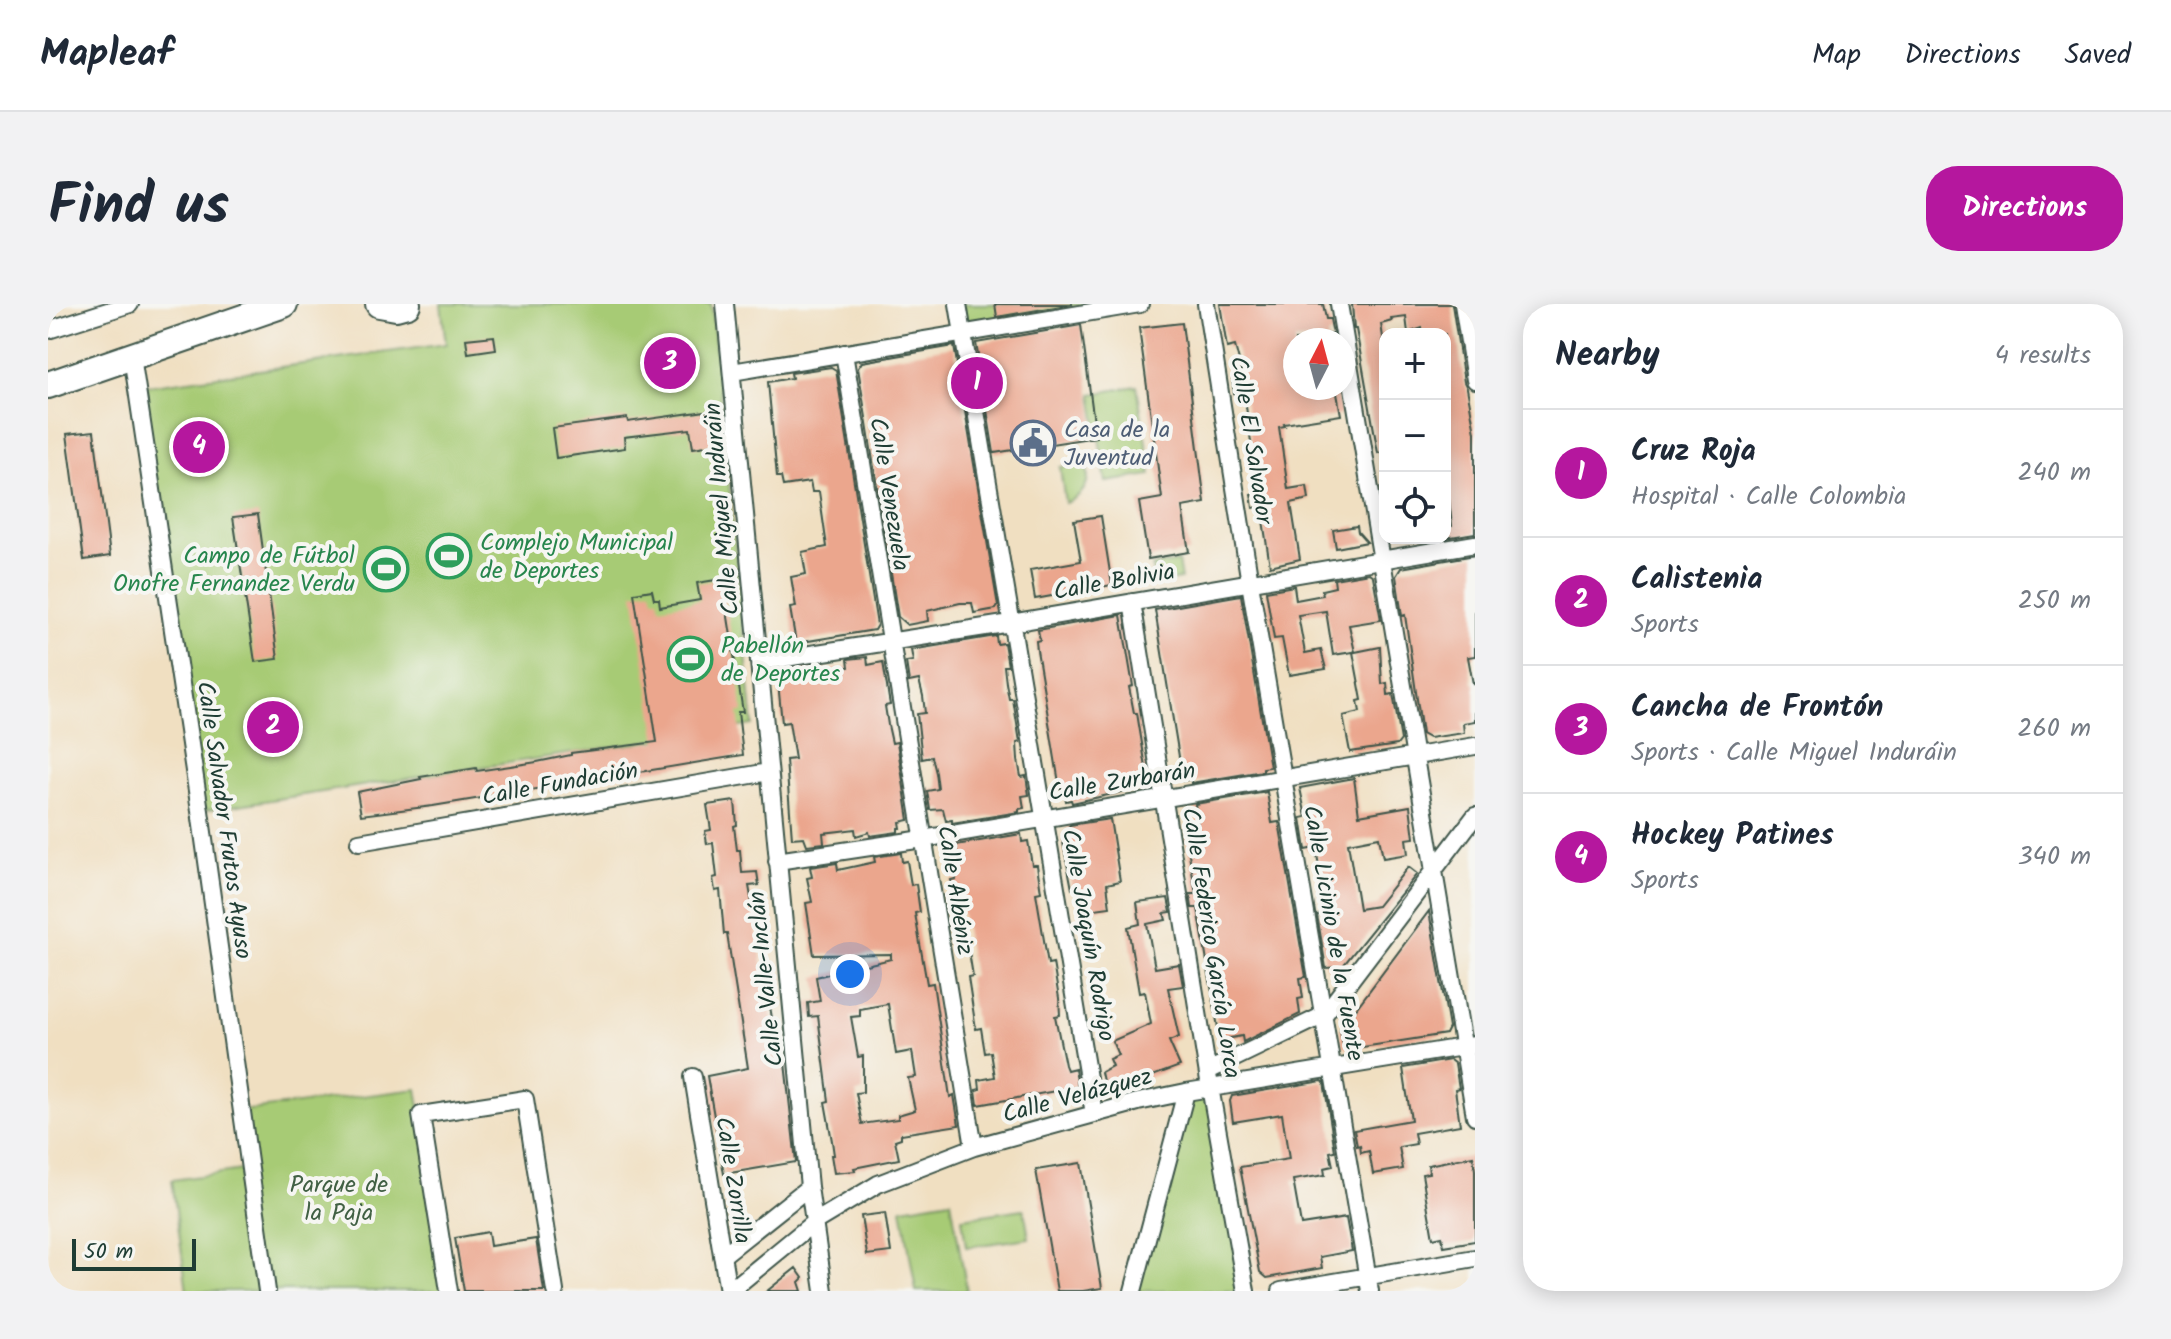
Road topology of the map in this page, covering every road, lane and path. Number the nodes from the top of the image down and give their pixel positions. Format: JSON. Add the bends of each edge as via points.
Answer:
{"nodes":[{"id":1,"x":130,"y":304,"type":"edge"},
{"id":2,"x":284,"y":304,"type":"edge"},
{"id":3,"x":379,"y":304,"type":"edge"},
{"id":4,"x":407,"y":304,"type":"edge"},
{"id":5,"x":725,"y":304,"type":"edge"},
{"id":6,"x":958,"y":304,"type":"edge"},
{"id":7,"x":1140,"y":304,"type":"edge"},
{"id":8,"x":1206,"y":304,"type":"edge"},
{"id":9,"x":1339,"y":304,"type":"edge"},
{"id":10,"x":1463,"y":304,"type":"edge"},
{"id":11,"x":48,"y":330,"type":"edge"},
{"id":12,"x":962,"y":334,"type":"junction"},
{"id":13,"x":844,"y":353,"type":"junction"},
{"id":14,"x":132,"y":356,"type":"junction"},
{"id":15,"x":732,"y":372,"type":"junction"},
{"id":16,"x":1475,"y":380,"type":"edge"},
{"id":17,"x":48,"y":385,"type":"edge"},
{"id":18,"x":1475,"y":544,"type":"edge"},
{"id":19,"x":1381,"y":561,"type":"junction"},
{"id":20,"x":1250,"y":583,"type":"junction"},
{"id":21,"x":1132,"y":602,"type":"junction"},
{"id":22,"x":1011,"y":623,"type":"junction"},
{"id":23,"x":890,"y":642,"type":"junction"},
{"id":24,"x":759,"y":662,"type":"junction"},
{"id":25,"x":1475,"y":746,"type":"edge"},
{"id":26,"x":1414,"y":756,"type":"junction"},
{"id":27,"x":769,"y":772,"type":"junction"},
{"id":28,"x":1283,"y":778,"type":"junction"},
{"id":29,"x":1164,"y":798,"type":"junction"},
{"id":30,"x":1475,"y":816,"type":"edge"},
{"id":31,"x":1045,"y":818,"type":"junction"},
{"id":32,"x":923,"y":839,"type":"junction"},
{"id":33,"x":359,"y":842,"type":"dead end"},
{"id":34,"x":777,"y":861,"type":"junction"},
{"id":35,"x":1433,"y":873,"type":"junction"},
{"id":36,"x":1324,"y":1015,"type":"junction"},
{"id":37,"x":1469,"y":1046,"type":"edge"},
{"id":38,"x":1332,"y":1068,"type":"junction"},
{"id":39,"x":693,"y":1077,"type":"dead end"},
{"id":40,"x":1209,"y":1079,"type":"junction"},
{"id":41,"x":1186,"y":1092,"type":"junction"},
{"id":42,"x":1094,"y":1114,"type":"junction"},
{"id":43,"x":1475,"y":1116,"type":"edge"},
{"id":44,"x":974,"y":1147,"type":"junction"},
{"id":45,"x":809,"y":1187,"type":"junction"},
{"id":46,"x":813,"y":1223,"type":"junction"},
{"id":47,"x":722,"y":1256,"type":"junction"},
{"id":48,"x":1475,"y":1258,"type":"edge"},
{"id":49,"x":1369,"y":1283,"type":"edge"},
{"id":50,"x":748,"y":1284,"type":"edge"},
{"id":51,"x":267,"y":1291,"type":"edge"},
{"id":52,"x":449,"y":1291,"type":"edge"},
{"id":53,"x":555,"y":1291,"type":"edge"},
{"id":54,"x":729,"y":1291,"type":"edge"},
{"id":55,"x":824,"y":1291,"type":"edge"},
{"id":56,"x":1133,"y":1291,"type":"edge"},
{"id":57,"x":1246,"y":1291,"type":"edge"},
{"id":58,"x":1281,"y":1291,"type":"edge"}],
"edges":[{"from":1,"to":11,"type":"street"},
{"from":2,"to":14,"type":"main road"},
{"from":3,"to":4,"type":"main road"},
{"from":5,"to":15,"type":"street","name":"Calle Miguel Induráin"},
{"from":6,"to":12,"type":"street","name":"Calle Joaquín Rodrigo"},
{"from":7,"to":12,"type":"street"},
{"from":8,"to":20,"type":"street","name":"Calle El Salvador"},
{"from":9,"to":19,"type":"street"},
{"from":10,"to":16,"type":"street"},
{"from":12,"to":13,"type":"street"},
{"from":12,"to":22,"type":"street","name":"Calle Joaquín Rodrigo"},
{"from":13,"to":15,"type":"street"},
{"from":13,"to":23,"type":"street","name":"Calle Venezuela"},
{"from":14,"to":17,"type":"main road"},
{"from":14,"to":51,"type":"street","name":"Calle Salvador Frutos Ayuso"},
{"from":15,"to":24,"type":"street","name":"Calle Miguel Induráin"},
{"from":18,"to":19,"type":"street","name":"Calle Bolivia"},
{"from":19,"to":20,"type":"street","name":"Calle Bolivia"},
{"from":19,"to":26,"type":"street"},
{"from":20,"to":21,"type":"street","name":"Calle Bolivia"},
{"from":20,"to":28,"type":"street","name":"Calle Licinio de la Fuente"},
{"from":21,"to":22,"type":"street","name":"Calle Bolivia"},
{"from":21,"to":29,"type":"street","name":"Calle Federico García Lorca"},
{"from":22,"to":23,"type":"street","name":"Calle Bolivia"},
{"from":22,"to":31,"type":"street","name":"Calle Joaquín Rodrigo"},
{"from":23,"to":24,"type":"street","name":"Calle Bolivia"},
{"from":23,"to":32,"type":"street","name":"Calle Albéniz"},
{"from":24,"to":27,"type":"street","name":"Calle Valle-Inclán"},
{"from":25,"to":26,"type":"street","name":"Calle Zurbarán"},
{"from":26,"to":28,"type":"street","name":"Calle Zurbarán"},
{"from":26,"to":35,"type":"street"},
{"from":27,"to":33,"type":"street","name":"Calle Fundación"},
{"from":27,"to":34,"type":"street","name":"Calle Valle-Inclán"},
{"from":28,"to":29,"type":"street","name":"Calle Zurbarán"},
{"from":28,"to":36,"type":"street","name":"Calle Licinio de la Fuente"},
{"from":29,"to":31,"type":"street","name":"Calle Zurbarán"},
{"from":29,"to":40,"type":"street","name":"Calle Federico García Lorca"},
{"from":30,"to":35,"type":"street"},
{"from":31,"to":32,"type":"street","name":"Calle Zurbarán"},
{"from":31,"to":42,"type":"street","name":"Calle Joaquín Rodrigo"},
{"from":32,"to":34,"type":"street","name":"Calle Zurbarán"},
{"from":32,"to":44,"type":"street","name":"Calle Albéniz"},
{"from":34,"to":45,"type":"street","name":"Calle Valle-Inclán"},
{"from":35,"to":36,"type":"street"},
{"from":35,"to":37,"type":"street"},
{"from":36,"to":38,"type":"street","name":"Calle Licinio de la Fuente"},
{"from":36,"to":40,"type":"street"},
{"from":37,"to":38,"type":"street","name":"Calle Velázquez"},
{"from":37,"to":43,"type":"street"},
{"from":38,"to":40,"type":"street","name":"Calle Velázquez"},
{"from":38,"to":49,"type":"street","name":"Calle Licinio de la Fuente"},
{"from":39,"to":47,"type":"street","name":"Calle Zorrilla"},
{"from":40,"to":41,"type":"street","name":"Calle Velázquez"},
{"from":40,"to":57,"type":"street","name":"Calle Federico García Lorca"},
{"from":41,"to":42,"type":"street","name":"Calle Velázquez"},
{"from":41,"to":56,"type":"street"},
{"from":42,"to":44,"type":"street","name":"Calle Velázquez"},
{"from":44,"to":46,"type":"street","name":"Calle Velázquez","via":[[878,1184]]},
{"from":45,"to":46,"type":"street","name":"Calle Valle-Inclán"},
{"from":45,"to":47,"type":"street"},
{"from":46,"to":50,"type":"street","name":"Calle Velázquez"},
{"from":46,"to":55,"type":"street","name":"Calle Valle-Inclán"},
{"from":47,"to":54,"type":"street","name":"Calle Zorrilla"},
{"from":48,"to":49,"type":"street"},
{"from":49,"to":58,"type":"street"},
{"from":50,"to":54,"type":"street","name":"Calle Velázquez"},
{"from":52,"to":53,"type":"street","via":[[421,1115],[525,1099]]}]}
